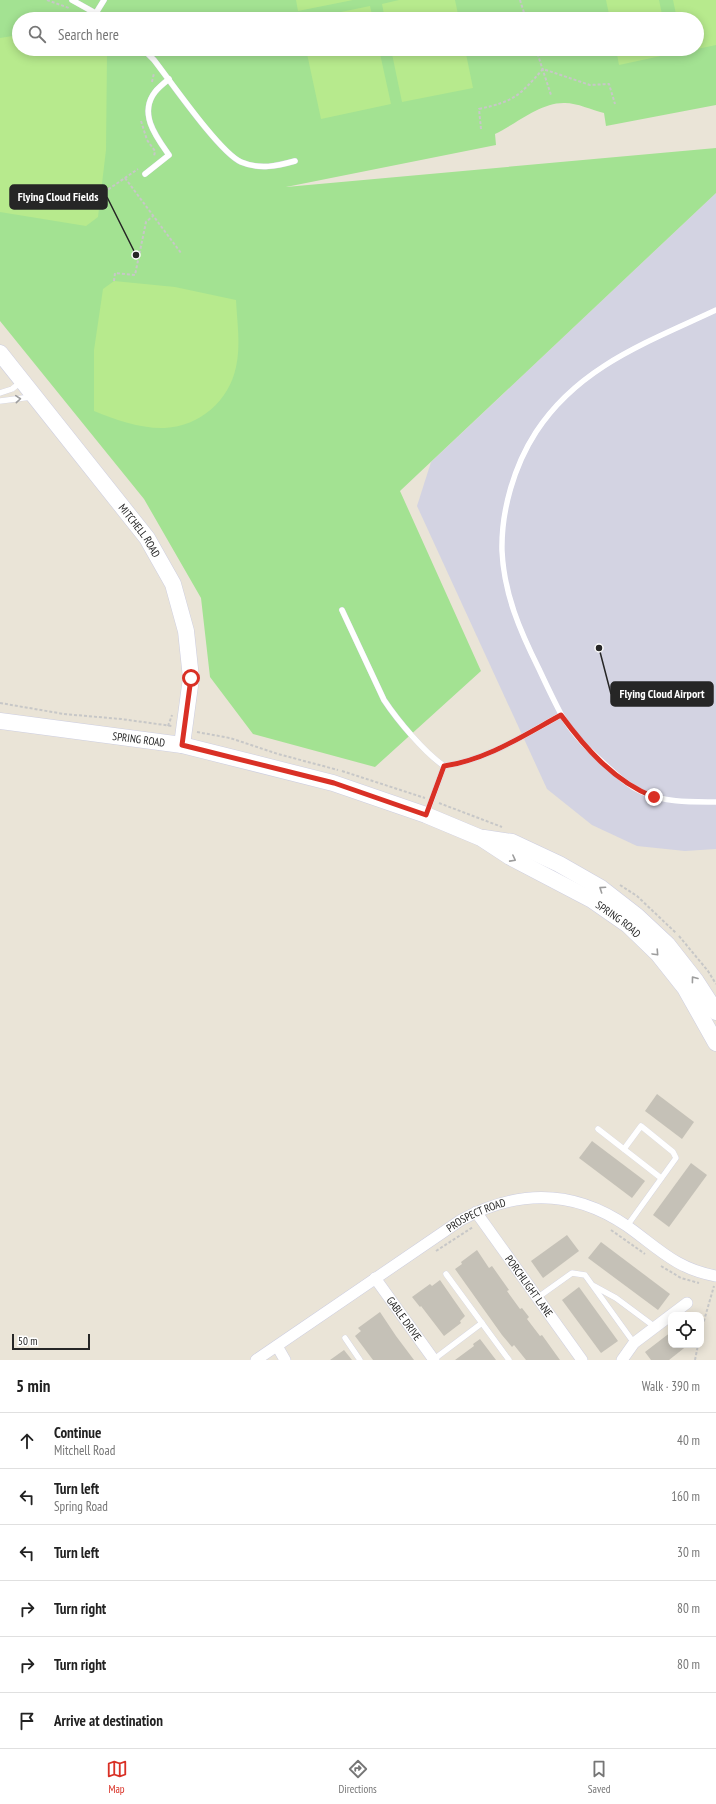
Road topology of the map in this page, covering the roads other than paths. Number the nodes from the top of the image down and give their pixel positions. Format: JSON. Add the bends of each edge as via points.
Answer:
{"nodes":[{"id":1,"x":72,"y":0,"type":"edge"},
{"id":2,"x":104,"y":0,"type":"edge"},
{"id":3,"x":94,"y":12,"type":"edge"},
{"id":4,"x":97,"y":12,"type":"edge"},
{"id":5,"x":149,"y":56,"type":"edge"},
{"id":6,"x":169,"y":79,"type":"junction"},
{"id":7,"x":295,"y":161,"type":"dead end"},
{"id":8,"x":145,"y":174,"type":"dead end"},
{"id":9,"x":716,"y":310,"type":"edge"},
{"id":10,"x":0,"y":353,"type":"edge"},
{"id":11,"x":22,"y":381,"type":"junction"},
{"id":12,"x":0,"y":393,"type":"edge"},
{"id":13,"x":35,"y":397,"type":"junction"},
{"id":14,"x":0,"y":401,"type":"edge"},
{"id":15,"x":342,"y":610,"type":"dead end"},
{"id":16,"x":561,"y":715,"type":"junction"},
{"id":17,"x":0,"y":721,"type":"edge"},
{"id":18,"x":182,"y":745,"type":"junction"},
{"id":19,"x":444,"y":766,"type":"junction"},
{"id":20,"x":716,"y":802,"type":"edge"},
{"id":21,"x":426,"y":815,"type":"junction"},
{"id":22,"x":481,"y":838,"type":"junction"},
{"id":23,"x":716,"y":1012,"type":"edge"},
{"id":24,"x":716,"y":1043,"type":"edge"},
{"id":25,"x":598,"y":1129,"type":"dead end"},
{"id":26,"x":624,"y":1149,"type":"junction"},
{"id":27,"x":661,"y":1178,"type":"junction"},
{"id":28,"x":479,"y":1216,"type":"junction"},
{"id":29,"x":627,"y":1226,"type":"junction"},
{"id":30,"x":446,"y":1274,"type":"dead end"},
{"id":31,"x":375,"y":1278,"type":"junction"},
{"id":32,"x":716,"y":1282,"type":"edge"},
{"id":33,"x":592,"y":1285,"type":"junction"},
{"id":34,"x":537,"y":1298,"type":"junction"},
{"id":35,"x":686,"y":1303,"type":"dead end"},
{"id":36,"x":482,"y":1323,"type":"junction"},
{"id":37,"x":655,"y":1327,"type":"junction"},
{"id":38,"x":345,"y":1338,"type":"dead end"},
{"id":39,"x":634,"y":1343,"type":"junction"},
{"id":40,"x":277,"y":1346,"type":"junction"},
{"id":41,"x":256,"y":1360,"type":"edge"},
{"id":42,"x":285,"y":1360,"type":"edge"},
{"id":43,"x":360,"y":1360,"type":"edge"},
{"id":44,"x":434,"y":1360,"type":"edge"},
{"id":45,"x":509,"y":1360,"type":"edge"},
{"id":46,"x":582,"y":1360,"type":"edge"},
{"id":47,"x":622,"y":1360,"type":"edge"}],
"edges":[{"from":1,"to":3,"type":"lane"},
{"from":2,"to":4,"type":"lane"},
{"from":5,"to":6,"type":"lane"},
{"from":6,"to":7,"type":"lane","via":[[230,156],[242,162],[271,167]]},
{"from":6,"to":8,"type":"lane","via":[[154,93],[149,102],[148,113],[154,134],[170,155]]},
{"from":9,"to":16,"type":"lane","via":[[622,354],[585,378],[546,418],[522,457],[507,503],[502,549],[508,594],[520,631]]},
{"from":10,"to":11,"type":"main road","name":"MITCHELL ROAD"},
{"from":11,"to":12,"type":"lane","via":[[12,389]]},
{"from":11,"to":13,"type":"main road","name":"MITCHELL ROAD"},
{"from":14,"to":13,"type":"lane","one_way":true},
{"from":13,"to":18,"type":"main road","name":"MITCHELL ROAD","via":[[147,538],[173,584],[186,631],[191,678]]},
{"from":15,"to":19,"type":"lane","via":[[384,700],[433,758]]},
{"from":16,"to":19,"type":"lane","via":[[496,750],[458,764]]},
{"from":16,"to":20,"type":"lane","via":[[582,742],[632,787],[667,800]]},
{"from":17,"to":18,"type":"main road","name":"SPRING ROAD"},
{"from":18,"to":21,"type":"main road","name":"SPRING ROAD","via":[[334,783]]},
{"from":19,"to":21,"type":"lane"},
{"from":21,"to":22,"type":"main road","name":"SPRING ROAD"},
{"from":23,"to":22,"type":"main road","name":"SPRING ROAD","one_way":true,"via":[[667,944],[607,893],[559,864],[512,842]]},
{"from":22,"to":24,"type":"main road","name":"SPRING ROAD","one_way":true,"via":[[510,857],[592,900],[628,925],[658,954],[685,988]]},
{"from":25,"to":26,"type":"lane"},
{"from":26,"to":27,"type":"lane"},
{"from":26,"to":27,"type":"lane","via":[[641,1126],[676,1158]]},
{"from":27,"to":29,"type":"lane"},
{"from":28,"to":29,"type":"street","name":"PROSPECT ROAD","via":[[517,1199],[558,1198],[588,1205]]},
{"from":28,"to":31,"type":"street","name":"PROSPECT ROAD","via":[[461,1220]]},
{"from":28,"to":34,"type":"street","name":"PORCHLIGHT LANE"},
{"from":29,"to":32,"type":"street","name":"PROSPECT ROAD","via":[[684,1267]]},
{"from":30,"to":36,"type":"lane"},
{"from":31,"to":40,"type":"street","name":"PROSPECT ROAD"},
{"from":31,"to":44,"type":"street","name":"GABLE DRIVE"},
{"from":33,"to":34,"type":"lane","via":[[585,1275],[572,1273]]},
{"from":33,"to":37,"type":"lane","via":[[616,1298]]},
{"from":33,"to":39,"type":"lane"},
{"from":34,"to":46,"type":"street","name":"PORCHLIGHT LANE"},
{"from":35,"to":37,"type":"street"},
{"from":36,"to":44,"type":"lane"},
{"from":36,"to":45,"type":"lane"},
{"from":37,"to":39,"type":"street"},
{"from":38,"to":43,"type":"lane"},
{"from":39,"to":47,"type":"street"},
{"from":40,"to":41,"type":"street","name":"PROSPECT ROAD"},
{"from":40,"to":42,"type":"street"}]}
